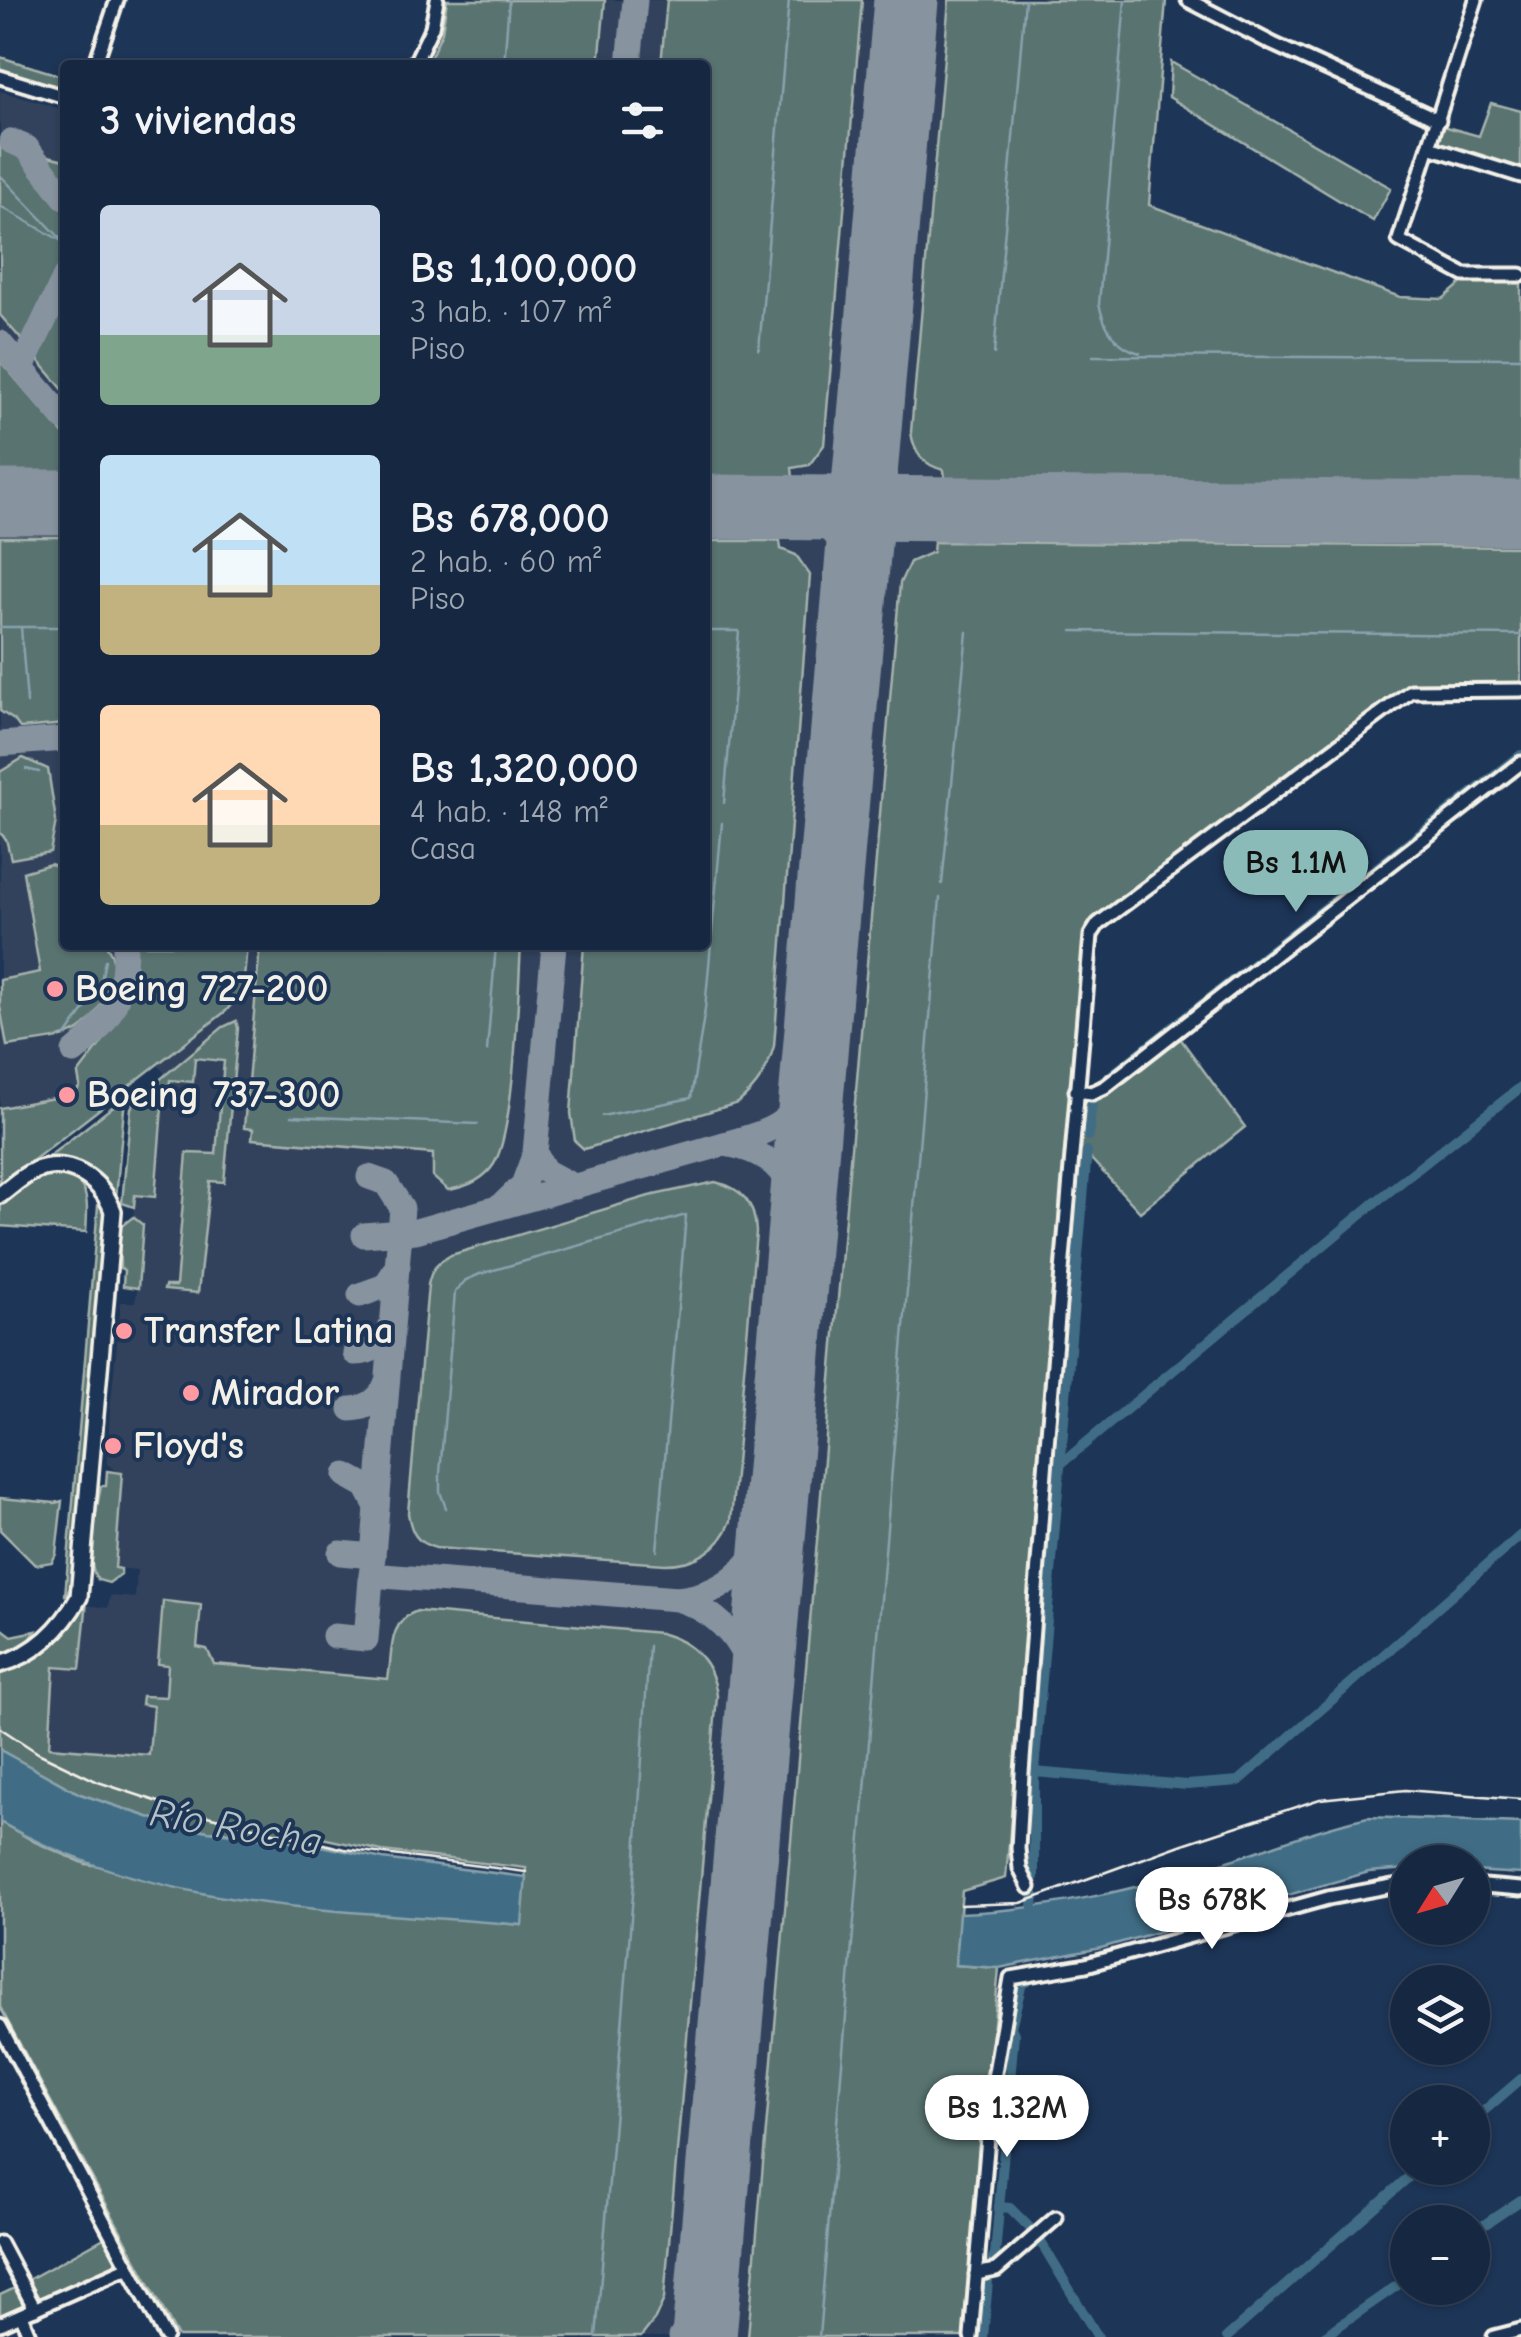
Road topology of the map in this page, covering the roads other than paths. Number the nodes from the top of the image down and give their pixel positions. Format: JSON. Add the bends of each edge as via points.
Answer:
{"nodes":[{"id":1,"x":117,"y":0,"type":"edge"},
{"id":2,"x":437,"y":0,"type":"edge"},
{"id":3,"x":1188,"y":0,"type":"edge"},
{"id":4,"x":1476,"y":0,"type":"edge"},
{"id":5,"x":97,"y":60,"type":"edge"},
{"id":6,"x":416,"y":60,"type":"edge"},
{"id":7,"x":0,"y":77,"type":"edge"},
{"id":8,"x":60,"y":95,"type":"edge"},
{"id":9,"x":1439,"y":120,"type":"junction"},
{"id":10,"x":1429,"y":147,"type":"junction"},
{"id":11,"x":1521,"y":176,"type":"edge"},
{"id":12,"x":1521,"y":274,"type":"edge"},
{"id":13,"x":1521,"y":690,"type":"edge"},
{"id":14,"x":1521,"y":763,"type":"edge"},
{"id":15,"x":1076,"y":1092,"type":"junction"},
{"id":16,"x":0,"y":1195,"type":"edge"},
{"id":17,"x":0,"y":1664,"type":"edge"},
{"id":18,"x":1490,"y":1886,"type":"edge"},
{"id":19,"x":1029,"y":1887,"type":"dead end"},
{"id":20,"x":1390,"y":1887,"type":"edge"},
{"id":21,"x":1521,"y":1889,"type":"edge"},
{"id":22,"x":0,"y":2026,"type":"edge"},
{"id":23,"x":1056,"y":2218,"type":"dead end"},
{"id":24,"x":0,"y":2243,"type":"edge"},
{"id":25,"x":128,"y":2267,"type":"junction"},
{"id":26,"x":976,"y":2274,"type":"junction"},
{"id":27,"x":35,"y":2309,"type":"junction"},
{"id":28,"x":21,"y":2315,"type":"junction"},
{"id":29,"x":0,"y":2324,"type":"edge"},
{"id":30,"x":1521,"y":2330,"type":"edge"},
{"id":31,"x":30,"y":2337,"type":"edge"},
{"id":32,"x":166,"y":2337,"type":"edge"},
{"id":33,"x":971,"y":2337,"type":"edge"},
{"id":34,"x":1494,"y":2337,"type":"edge"}],
"edges":[{"from":1,"to":5,"type":"street"},
{"from":2,"to":6,"type":"street"},
{"from":3,"to":9,"type":"street"},
{"from":4,"to":9,"type":"street"},
{"from":7,"to":8,"type":"street"},
{"from":9,"to":10,"type":"street"},
{"from":10,"to":11,"type":"street"},
{"from":10,"to":12,"type":"street","via":[[1398,240],[1464,275]]},
{"from":13,"to":15,"type":"street","via":[[1411,691],[1098,924],[1090,943]]},
{"from":14,"to":15,"type":"street","via":[[1105,1087]]},
{"from":15,"to":19,"type":"street","via":[[1018,1834],[1020,1869]]},
{"from":16,"to":17,"type":"street","via":[[32,1172],[60,1167],[93,1179],[113,1211],[81,1587],[50,1635]]},
{"from":18,"to":21,"type":"street"},
{"from":20,"to":26,"type":"street","via":[[1011,1978],[992,2090]]},
{"from":22,"to":25,"type":"street"},
{"from":23,"to":26,"type":"street","via":[[996,2270]]},
{"from":24,"to":27,"type":"street"},
{"from":25,"to":27,"type":"street"},
{"from":25,"to":32,"type":"street"},
{"from":26,"to":33,"type":"street"},
{"from":27,"to":28,"type":"street"},
{"from":28,"to":29,"type":"street"},
{"from":28,"to":31,"type":"street"},
{"from":30,"to":34,"type":"street"}]}
